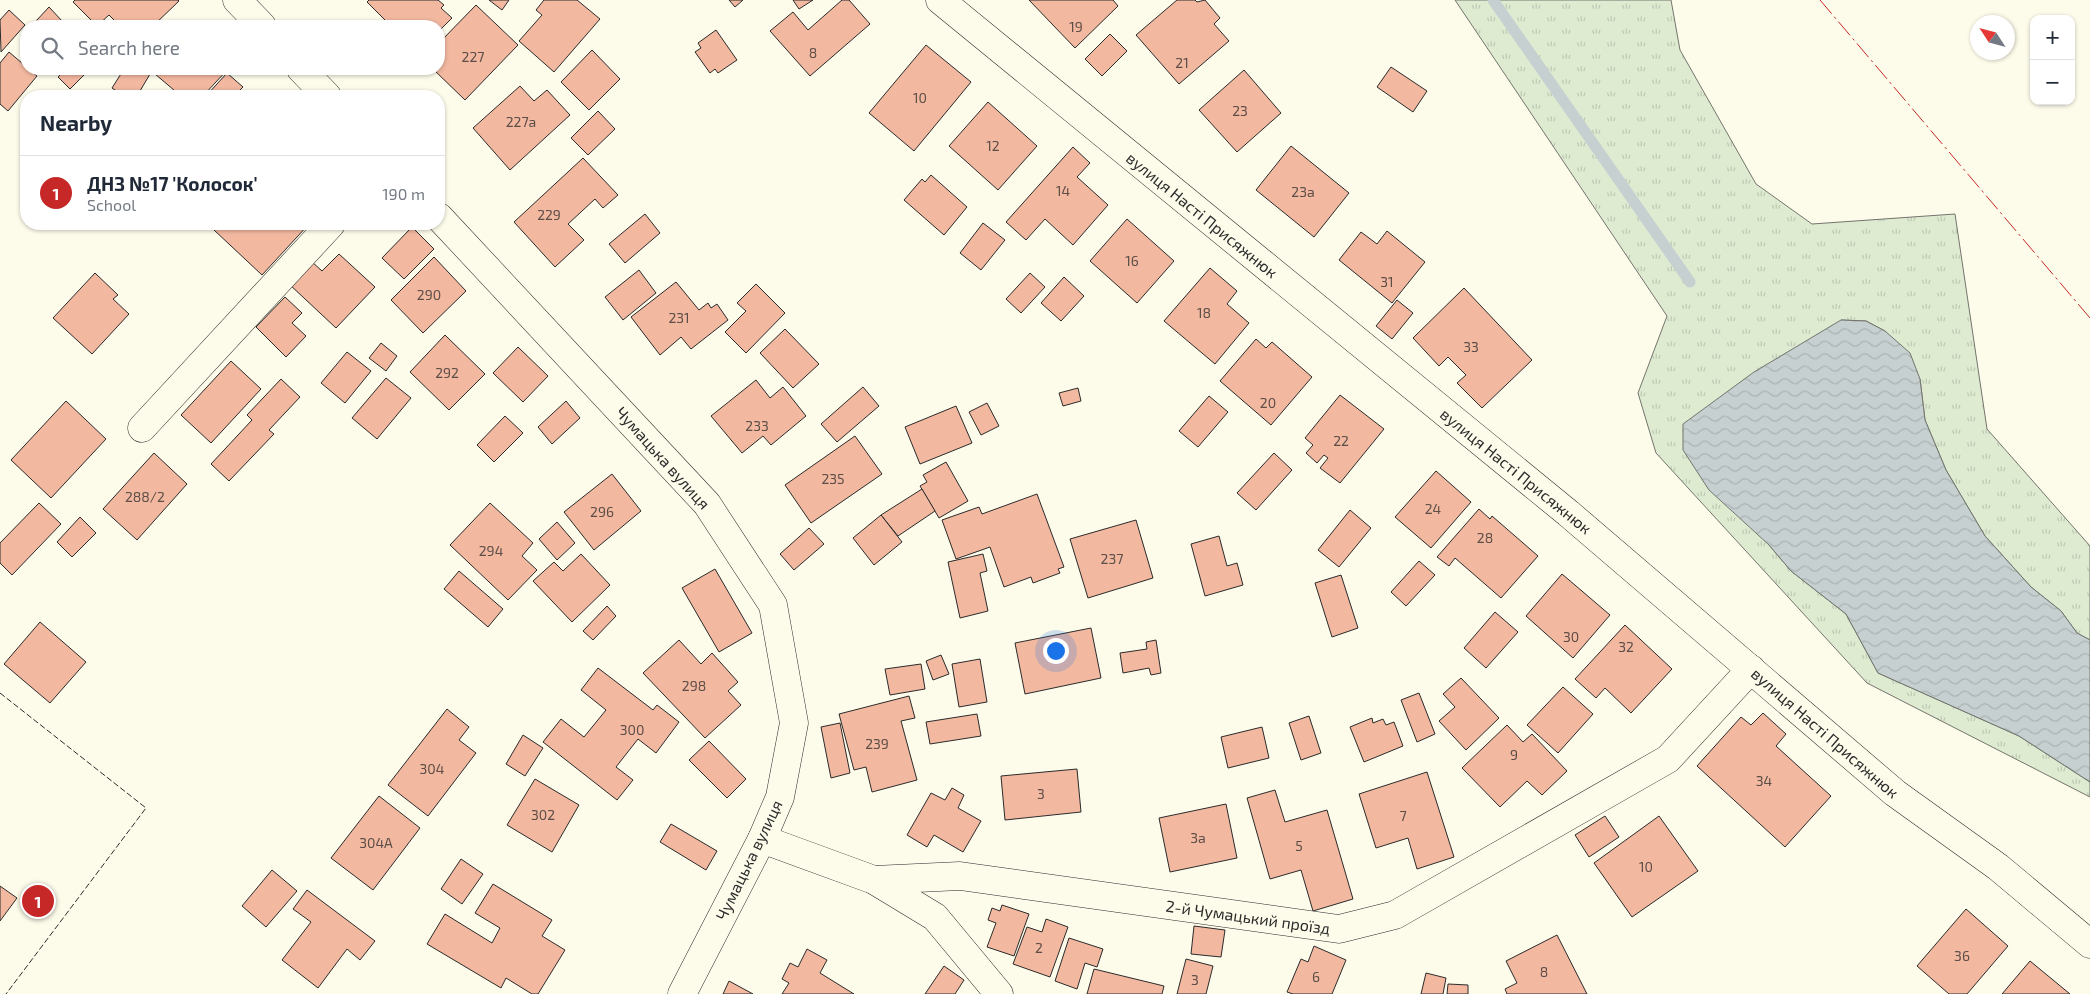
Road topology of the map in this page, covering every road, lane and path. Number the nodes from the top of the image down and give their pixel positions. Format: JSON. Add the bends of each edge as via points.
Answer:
{"nodes":[{"id":1,"x":237,"y":0,"type":"edge"},
{"id":2,"x":940,"y":0,"type":"edge"},
{"id":3,"x":256,"y":20,"type":"edge"},
{"id":4,"x":307,"y":75,"type":"edge"},
{"id":5,"x":321,"y":90,"type":"edge"},
{"id":6,"x":445,"y":222,"type":"edge"},
{"id":7,"x":325,"y":230,"type":"edge"},
{"id":8,"x":142,"y":428,"type":"dead end"},
{"id":9,"x":1750,"y":668,"type":"junction"},
{"id":10,"x":762,"y":839,"type":"junction"},
{"id":11,"x":874,"y":880,"type":"junction"},
{"id":12,"x":2090,"y":944,"type":"edge"},
{"id":13,"x":682,"y":994,"type":"edge"},
{"id":14,"x":999,"y":994,"type":"edge"}],
"edges":[{"from":1,"to":3,"type":"street"},
{"from":2,"to":9,"type":"street","name":"вулиця Насті Присяжнюк","via":[[1568,513]]},
{"from":4,"to":5,"type":"street"},
{"from":6,"to":10,"type":"street","name":"Чумацька вулиця","via":[[707,504],[773,605],[794,723],[780,797]]},
{"from":7,"to":8,"type":"street"},
{"from":9,"to":11,"type":"street","name":"2-й Чумацький проїзд","via":[[1668,758],[1396,915],[1339,929],[960,876]]},
{"from":9,"to":12,"type":"street","name":"вулиця Насті Присяжнюк","via":[[1895,793],[1998,867]]},
{"from":10,"to":11,"type":"street"},
{"from":10,"to":13,"type":"street","name":"Чумацька вулиця"},
{"from":11,"to":14,"type":"street","via":[[935,917]]}]}
